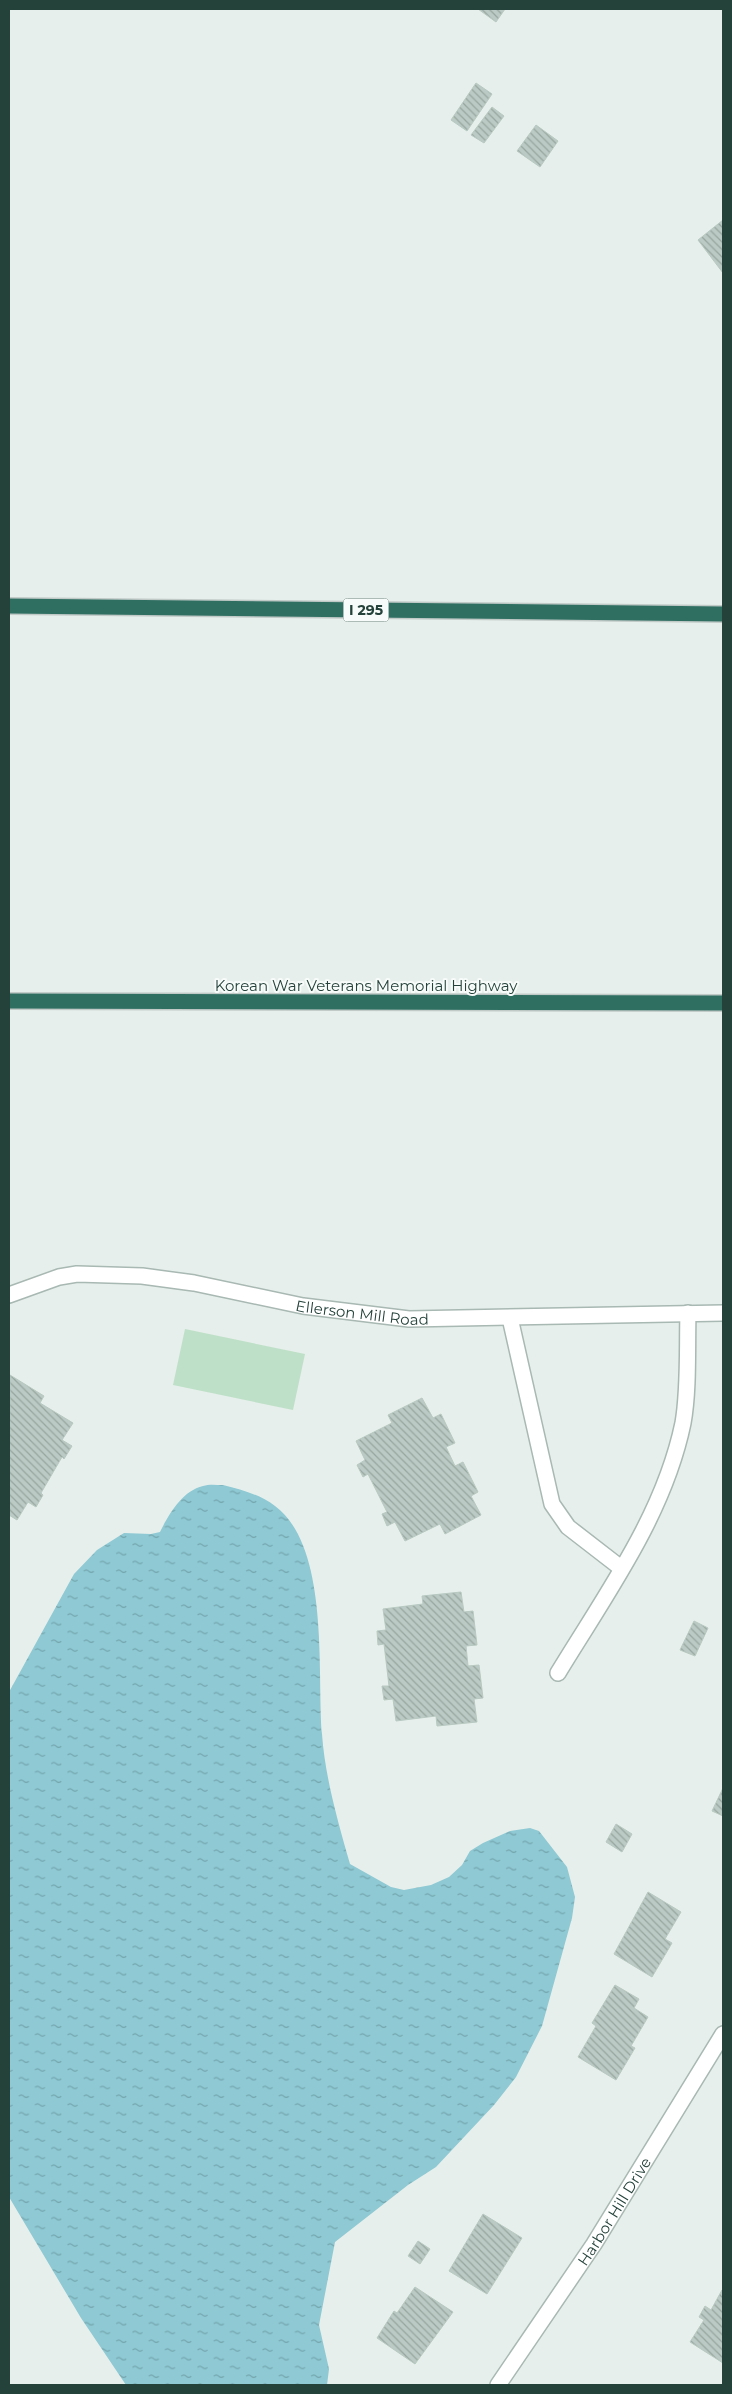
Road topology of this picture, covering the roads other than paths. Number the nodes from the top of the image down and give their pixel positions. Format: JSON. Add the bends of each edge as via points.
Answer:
{"nodes":[{"id":1,"x":9,"y":606,"type":"edge"},
{"id":2,"x":723,"y":614,"type":"edge"},
{"id":3,"x":9,"y":1001,"type":"edge"},
{"id":4,"x":723,"y":1003,"type":"edge"},
{"id":5,"x":9,"y":1295,"type":"edge"},
{"id":6,"x":688,"y":1313,"type":"junction"},
{"id":7,"x":723,"y":1313,"type":"edge"},
{"id":8,"x":510,"y":1318,"type":"junction"},
{"id":9,"x":622,"y":1568,"type":"junction"},
{"id":10,"x":558,"y":1673,"type":"dead end"},
{"id":11,"x":723,"y":2034,"type":"edge"},
{"id":12,"x":498,"y":2385,"type":"edge"}],
"edges":[{"from":1,"to":2,"type":"highway","number":"I 295"},
{"from":3,"to":4,"type":"highway","name":"Korean War Veterans Memorial Highway"},
{"from":5,"to":8,"type":"street","name":"Ellerson Mill Road","via":[[77,1274],[142,1276],[303,1306],[399,1318]]},
{"from":6,"to":7,"type":"street","name":"Ellerson Mill Road"},
{"from":6,"to":8,"type":"street","name":"Ellerson Mill Road"},
{"from":6,"to":9,"type":"street","via":[[683,1422],[671,1468],[655,1509]]},
{"from":8,"to":9,"type":"street","via":[[552,1504],[568,1527]]},
{"from":9,"to":10,"type":"street"},
{"from":11,"to":12,"type":"street","name":"Harbor Hill Drive","via":[[594,2244]]}]}
